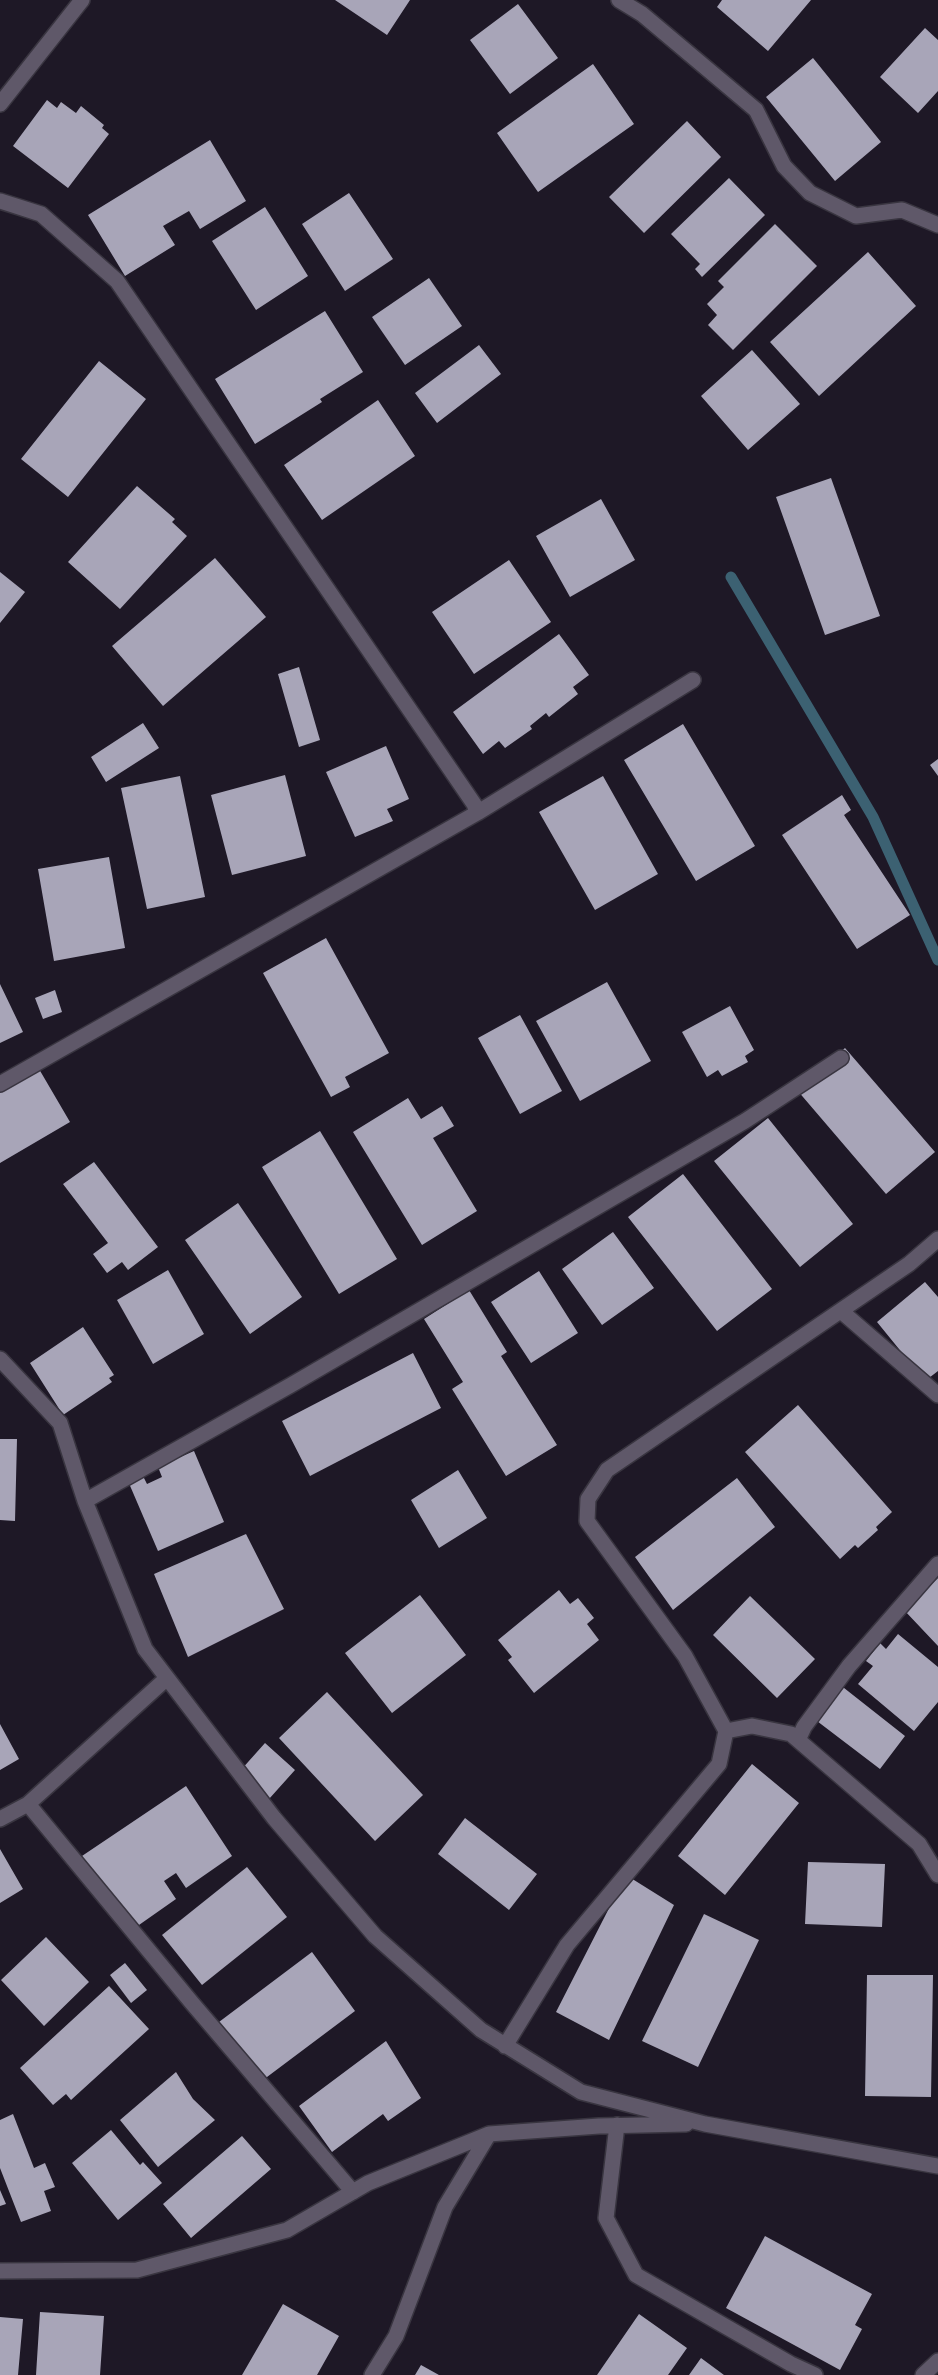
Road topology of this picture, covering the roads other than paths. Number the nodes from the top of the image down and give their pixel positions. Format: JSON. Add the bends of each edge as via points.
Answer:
{"nodes":[{"id":1,"x":82,"y":0,"type":"edge"},
{"id":2,"x":619,"y":0,"type":"edge"},
{"id":3,"x":0,"y":104,"type":"edge"},
{"id":4,"x":0,"y":201,"type":"edge"},
{"id":5,"x":938,"y":225,"type":"edge"},
{"id":6,"x":693,"y":680,"type":"dead end"},
{"id":7,"x":478,"y":812,"type":"junction"},
{"id":8,"x":841,"y":1058,"type":"dead end"},
{"id":9,"x":0,"y":1084,"type":"edge"},
{"id":10,"x":938,"y":1239,"type":"edge"},
{"id":11,"x":841,"y":1311,"type":"junction"},
{"id":12,"x":0,"y":1359,"type":"edge"},
{"id":13,"x":938,"y":1395,"type":"edge"},
{"id":14,"x":85,"y":1501,"type":"junction"},
{"id":15,"x":938,"y":1564,"type":"edge"},
{"id":16,"x":167,"y":1678,"type":"junction"},
{"id":17,"x":726,"y":1731,"type":"junction"},
{"id":18,"x":798,"y":1740,"type":"junction"},
{"id":19,"x":28,"y":1804,"type":"junction"},
{"id":20,"x":0,"y":1819,"type":"edge"},
{"id":21,"x":938,"y":1875,"type":"edge"},
{"id":22,"x":505,"y":2046,"type":"junction"},
{"id":23,"x":705,"y":2124,"type":"junction"},
{"id":24,"x":617,"y":2125,"type":"junction"},
{"id":25,"x":489,"y":2134,"type":"junction"},
{"id":26,"x":938,"y":2166,"type":"edge"},
{"id":27,"x":353,"y":2192,"type":"junction"},
{"id":28,"x":0,"y":2271,"type":"edge"},
{"id":29,"x":938,"y":2361,"type":"edge"},
{"id":30,"x":372,"y":2375,"type":"edge"},
{"id":31,"x":815,"y":2375,"type":"edge"},
{"id":32,"x":923,"y":2375,"type":"edge"}],
"edges":[{"from":1,"to":3,"type":"street"},
{"from":2,"to":5,"type":"street","via":[[642,14],[756,110],[784,166],[810,193],[856,216],[902,210]]},
{"from":4,"to":7,"type":"street","via":[[41,214],[117,281]]},
{"from":6,"to":7,"type":"street"},
{"from":7,"to":9,"type":"street"},
{"from":8,"to":14,"type":"street","via":[[737,1126]]},
{"from":10,"to":11,"type":"street","via":[[909,1264]]},
{"from":11,"to":13,"type":"street"},
{"from":11,"to":17,"type":"street","via":[[607,1470],[588,1498],[587,1522],[685,1656]]},
{"from":12,"to":14,"type":"street","via":[[60,1423]]},
{"from":14,"to":16,"type":"street","via":[[145,1649]]},
{"from":15,"to":18,"type":"street","via":[[849,1666]]},
{"from":16,"to":19,"type":"street"},
{"from":16,"to":22,"type":"street","via":[[274,1818],[375,1936],[480,2030]]},
{"from":17,"to":18,"type":"street","via":[[752,1726],[791,1734]]},
{"from":17,"to":22,"type":"street","via":[[719,1764],[567,1945]]},
{"from":18,"to":21,"type":"street","via":[[919,1844]]},
{"from":19,"to":20,"type":"street"},
{"from":19,"to":27,"type":"street"},
{"from":22,"to":23,"type":"street","via":[[581,2092]]},
{"from":23,"to":24,"type":"street"},
{"from":23,"to":26,"type":"street"},
{"from":24,"to":25,"type":"street"},
{"from":24,"to":31,"type":"street","via":[[606,2218],[636,2275]]},
{"from":25,"to":27,"type":"street"},
{"from":25,"to":30,"type":"street","via":[[445,2207],[396,2336]]},
{"from":27,"to":28,"type":"street","via":[[287,2230],[137,2270]]},
{"from":29,"to":32,"type":"street"}]}
